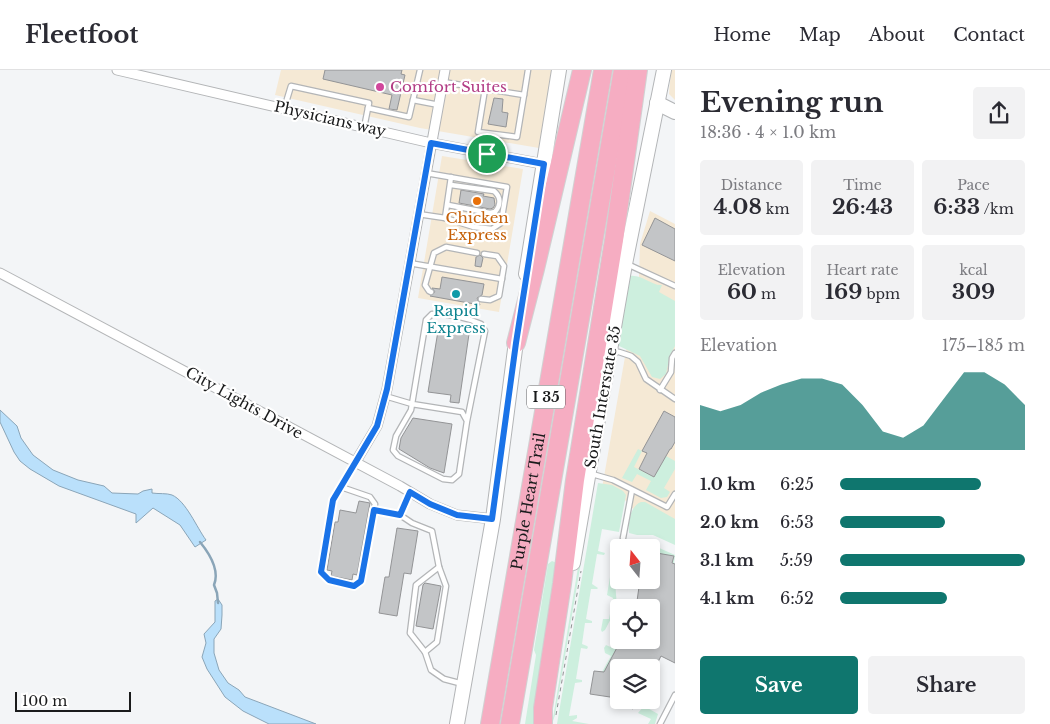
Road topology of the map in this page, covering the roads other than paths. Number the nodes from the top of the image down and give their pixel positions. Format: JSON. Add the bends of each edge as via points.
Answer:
{"nodes":[{"id":1,"x":117,"y":70,"type":"edge"},
{"id":2,"x":420,"y":70,"type":"edge"},
{"id":3,"x":445,"y":70,"type":"edge"},
{"id":4,"x":528,"y":70,"type":"edge"},
{"id":5,"x":559,"y":70,"type":"edge"},
{"id":6,"x":582,"y":70,"type":"edge"},
{"id":7,"x":603,"y":70,"type":"edge"},
{"id":8,"x":623,"y":70,"type":"edge"},
{"id":9,"x":638,"y":70,"type":"edge"},
{"id":10,"x":664,"y":70,"type":"edge"},
{"id":11,"x":443,"y":82,"type":"junction"},
{"id":12,"x":485,"y":89,"type":"junction"},
{"id":13,"x":524,"y":95,"type":"junction"},
{"id":14,"x":413,"y":100,"type":"junction"},
{"id":15,"x":657,"y":103,"type":"junction"},
{"id":16,"x":438,"y":105,"type":"junction"},
{"id":17,"x":368,"y":108,"type":"junction"},
{"id":18,"x":284,"y":109,"type":"junction"},
{"id":19,"x":675,"y":112,"type":"edge"},
{"id":20,"x":364,"y":128,"type":"junction"},
{"id":21,"x":431,"y":143,"type":"junction"},
{"id":22,"x":544,"y":164,"type":"junction"},
{"id":23,"x":426,"y":174,"type":"junction"},
{"id":24,"x":452,"y":177,"type":"junction"},
{"id":25,"x":451,"y":184,"type":"junction"},
{"id":26,"x":448,"y":205,"type":"junction"},
{"id":27,"x":418,"y":214,"type":"junction"},
{"id":28,"x":445,"y":218,"type":"junction"},
{"id":29,"x":477,"y":253,"type":"dead end"},
{"id":30,"x":484,"y":254,"type":"dead end"},
{"id":31,"x":410,"y":263,"type":"junction"},
{"id":32,"x":625,"y":264,"type":"junction"},
{"id":33,"x":429,"y":266,"type":"junction"},
{"id":34,"x":0,"y":273,"type":"edge"},
{"id":35,"x":502,"y":279,"type":"junction"},
{"id":36,"x":675,"y":286,"type":"edge"},
{"id":37,"x":431,"y":292,"type":"dead end"},
{"id":38,"x":481,"y":299,"type":"dead end"},
{"id":39,"x":516,"y":343,"type":"junction"},
{"id":40,"x":610,"y":352,"type":"junction"},
{"id":41,"x":675,"y":353,"type":"edge"},
{"id":42,"x":660,"y":390,"type":"junction"},
{"id":43,"x":385,"y":396,"type":"junction"},
{"id":44,"x":675,"y":399,"type":"edge"},
{"id":45,"x":412,"y":404,"type":"junction"},
{"id":46,"x":467,"y":420,"type":"junction"},
{"id":47,"x":355,"y":463,"type":"junction"},
{"id":48,"x":590,"y":473,"type":"junction"},
{"id":49,"x":341,"y":487,"type":"junction"},
{"id":50,"x":632,"y":490,"type":"junction"},
{"id":51,"x":410,"y":492,"type":"junction"},
{"id":52,"x":675,"y":494,"type":"edge"},
{"id":53,"x":374,"y":510,"type":"junction"},
{"id":54,"x":400,"y":515,"type":"junction"},
{"id":55,"x":492,"y":519,"type":"junction"},
{"id":56,"x":623,"y":538,"type":"dead end"},
{"id":57,"x":439,"y":567,"type":"junction"},
{"id":58,"x":415,"y":593,"type":"junction"},
{"id":59,"x":421,"y":594,"type":"dead end"},
{"id":60,"x":413,"y":604,"type":"junction"},
{"id":61,"x":419,"y":606,"type":"dead end"},
{"id":62,"x":425,"y":652,"type":"junction"},
{"id":63,"x":464,"y":684,"type":"junction"},
{"id":64,"x":675,"y":695,"type":"edge"},
{"id":65,"x":456,"y":724,"type":"edge"},
{"id":66,"x":490,"y":724,"type":"edge"},
{"id":67,"x":510,"y":724,"type":"edge"},
{"id":68,"x":544,"y":724,"type":"edge"},
{"id":69,"x":660,"y":724,"type":"edge"}],
"edges":[{"from":1,"to":18,"type":"street","name":"Physicians way"},
{"from":2,"to":14,"type":"lane"},
{"from":3,"to":11,"type":"street"},
{"from":4,"to":13,"type":"lane"},
{"from":5,"to":22,"type":"main road"},
{"from":6,"to":39,"type":"highway"},
{"from":7,"to":66,"type":"highway","name":"Purple Heart Trail","number":"I 35"},
{"from":8,"to":67,"type":"highway","name":"Purple Heart Trail","number":"I 35"},
{"from":9,"to":68,"type":"highway","via":[[614,240],[574,480],[543,708]]},
{"from":10,"to":15,"type":"main road","name":"South Interstate 35"},
{"from":11,"to":12,"type":"lane"},
{"from":11,"to":16,"type":"street"},
{"from":12,"to":13,"type":"lane"},
{"from":12,"to":13,"type":"lane","via":[[478,132],[517,137]]},
{"from":14,"to":16,"type":"lane"},
{"from":14,"to":17,"type":"lane","via":[[409,117]]},
{"from":15,"to":19,"type":"main road"},
{"from":15,"to":32,"type":"main road","name":"South Interstate 35"},
{"from":16,"to":21,"type":"street"},
{"from":17,"to":18,"type":"lane","via":[[369,103],[291,86]]},
{"from":17,"to":20,"type":"lane"},
{"from":18,"to":20,"type":"street","name":"Physicians way"},
{"from":20,"to":21,"type":"street","name":"Physicians way"},
{"from":21,"to":22,"type":"street","name":"Physicians way"},
{"from":21,"to":23,"type":"street"},
{"from":22,"to":39,"type":"main road"},
{"from":23,"to":24,"type":"lane"},
{"from":23,"to":27,"type":"street"},
{"from":24,"to":25,"type":"lane"},
{"from":24,"to":28,"type":"lane","via":[[507,187],[502,223],[492,229]]},
{"from":25,"to":26,"type":"lane"},
{"from":25,"to":26,"type":"lane","via":[[494,192],[500,201],[499,208],[490,213]]},
{"from":26,"to":28,"type":"lane"},
{"from":27,"to":28,"type":"lane"},
{"from":27,"to":31,"type":"street"},
{"from":29,"to":33,"type":"lane","via":[[446,247],[434,253]]},
{"from":30,"to":35,"type":"lane","via":[[497,256],[504,266]]},
{"from":31,"to":33,"type":"lane"},
{"from":31,"to":43,"type":"street"},
{"from":32,"to":36,"type":"lane"},
{"from":32,"to":40,"type":"main road","name":"South Interstate 35"},
{"from":33,"to":35,"type":"lane"},
{"from":33,"to":37,"type":"lane","via":[[425,285]]},
{"from":34,"to":47,"type":"street","name":"City Lights Drive"},
{"from":35,"to":38,"type":"lane","via":[[499,296]]},
{"from":39,"to":55,"type":"main road"},
{"from":40,"to":42,"type":"lane","via":[[631,356],[638,362],[646,379]]},
{"from":40,"to":48,"type":"main road","name":"South Interstate 35"},
{"from":41,"to":42,"type":"lane","via":[[671,372]]},
{"from":42,"to":44,"type":"lane"},
{"from":43,"to":45,"type":"lane"},
{"from":43,"to":47,"type":"street","via":[[377,426]]},
{"from":45,"to":46,"type":"lane","via":[[462,412]]},
{"from":45,"to":46,"type":"lane","via":[[392,450],[443,479],[452,480],[459,474]]},
{"from":45,"to":46,"type":"lane","via":[[426,320],[432,314],[472,320],[481,324],[485,332]]},
{"from":47,"to":49,"type":"lane"},
{"from":47,"to":51,"type":"street","name":"City Lights Drive"},
{"from":48,"to":50,"type":"lane"},
{"from":48,"to":68,"type":"main road","name":"South Interstate 35"},
{"from":49,"to":53,"type":"lane","via":[[370,497],[375,504]]},
{"from":49,"to":53,"type":"lane","via":[[333,500],[321,572],[329,580],[354,586],[361,581]]},
{"from":50,"to":52,"type":"lane","via":[[667,507]]},
{"from":50,"to":56,"type":"lane"},
{"from":51,"to":54,"type":"lane"},
{"from":51,"to":55,"type":"street","name":"City Lights Drive","via":[[457,515]]},
{"from":53,"to":54,"type":"lane"},
{"from":54,"to":57,"type":"lane","via":[[432,531]]},
{"from":55,"to":63,"type":"main road"},
{"from":57,"to":58,"type":"lane","via":[[416,585]]},
{"from":57,"to":62,"type":"lane","via":[[446,586],[437,622],[437,642]]},
{"from":58,"to":59,"type":"lane"},
{"from":58,"to":60,"type":"lane"},
{"from":60,"to":61,"type":"lane"},
{"from":60,"to":62,"type":"lane","via":[[410,633]]},
{"from":62,"to":63,"type":"lane","via":[[431,670],[444,679]]},
{"from":63,"to":65,"type":"main road"},
{"from":64,"to":69,"type":"lane"}]}
